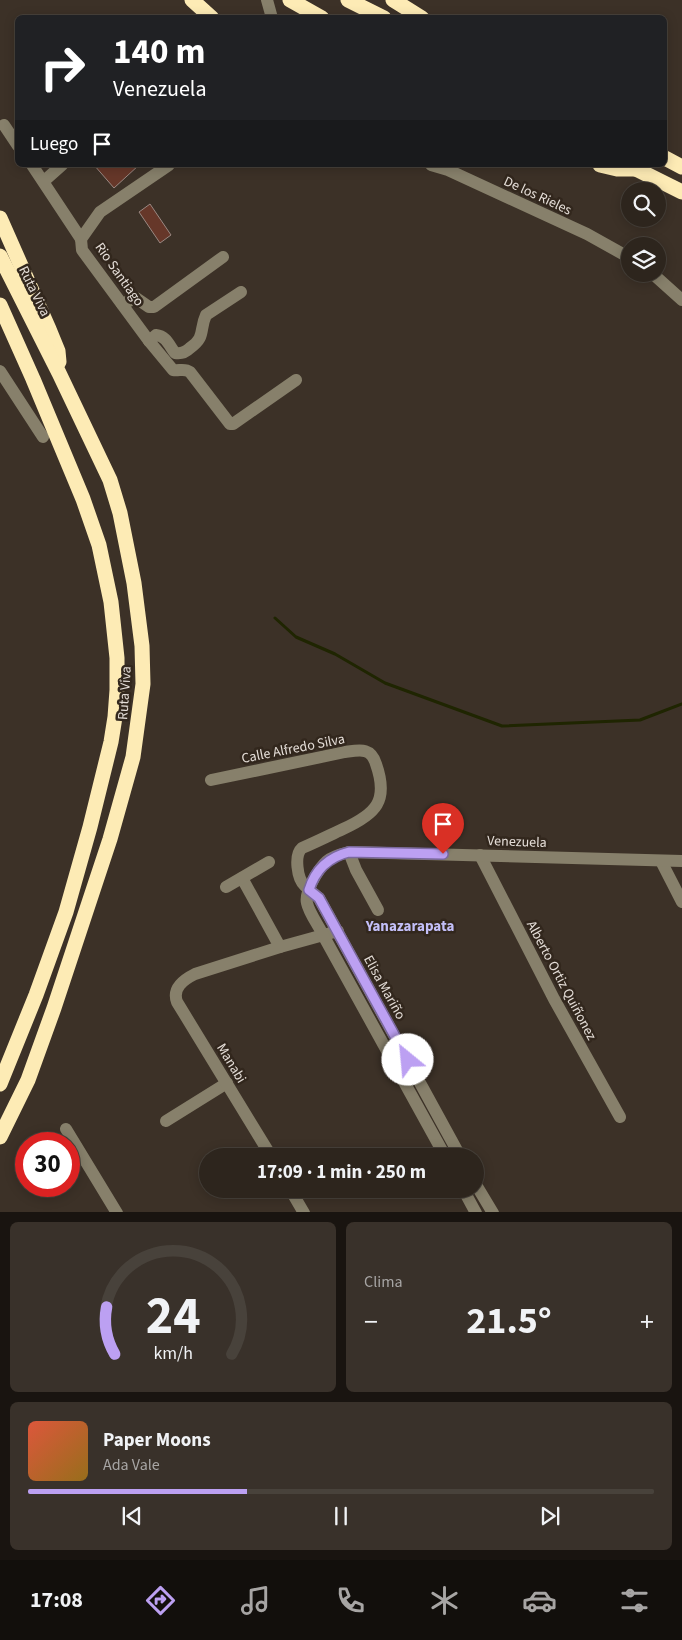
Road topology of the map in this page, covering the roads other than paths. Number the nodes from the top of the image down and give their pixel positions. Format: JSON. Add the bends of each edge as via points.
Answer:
{"nodes":[{"id":1,"x":192,"y":0,"type":"edge"},
{"id":2,"x":266,"y":0,"type":"edge"},
{"id":3,"x":290,"y":0,"type":"edge"},
{"id":4,"x":348,"y":0,"type":"edge"},
{"id":5,"x":393,"y":0,"type":"edge"},
{"id":6,"x":209,"y":15,"type":"edge"},
{"id":7,"x":271,"y":15,"type":"edge"},
{"id":8,"x":317,"y":15,"type":"edge"},
{"id":9,"x":378,"y":15,"type":"edge"},
{"id":10,"x":417,"y":15,"type":"edge"},
{"id":11,"x":4,"y":125,"type":"dead end"},
{"id":12,"x":15,"y":142,"type":"edge"},
{"id":13,"x":667,"y":159,"type":"edge"},
{"id":14,"x":682,"y":166,"type":"edge"},
{"id":15,"x":34,"y":167,"type":"edge"},
{"id":16,"x":60,"y":167,"type":"edge"},
{"id":17,"x":166,"y":167,"type":"edge"},
{"id":18,"x":438,"y":167,"type":"edge"},
{"id":19,"x":607,"y":167,"type":"edge"},
{"id":20,"x":632,"y":167,"type":"edge"},
{"id":21,"x":44,"y":181,"type":"junction"},
{"id":22,"x":682,"y":192,"type":"edge"},
{"id":23,"x":0,"y":218,"type":"edge"},
{"id":24,"x":81,"y":239,"type":"junction"},
{"id":25,"x":621,"y":253,"type":"edge"},
{"id":26,"x":0,"y":256,"type":"edge"},
{"id":27,"x":223,"y":257,"type":"dead end"},
{"id":28,"x":662,"y":282,"type":"edge"},
{"id":29,"x":242,"y":292,"type":"dead end"},
{"id":30,"x":682,"y":300,"type":"edge"},
{"id":31,"x":122,"y":304,"type":"junction"},
{"id":32,"x":0,"y":305,"type":"edge"},
{"id":33,"x":4,"y":316,"type":"edge"},
{"id":34,"x":149,"y":341,"type":"junction"},
{"id":35,"x":0,"y":371,"type":"edge"},
{"id":36,"x":59,"y":374,"type":"junction"},
{"id":37,"x":296,"y":380,"type":"dead end"},
{"id":38,"x":43,"y":437,"type":"dead end"},
{"id":39,"x":211,"y":780,"type":"dead end"},
{"id":40,"x":349,"y":852,"type":"junction"},
{"id":41,"x":480,"y":855,"type":"junction"},
{"id":42,"x":661,"y":861,"type":"junction"},
{"id":43,"x":682,"y":861,"type":"edge"},
{"id":44,"x":269,"y":862,"type":"dead end"},
{"id":45,"x":242,"y":878,"type":"junction"},
{"id":46,"x":226,"y":887,"type":"dead end"},
{"id":47,"x":310,"y":888,"type":"junction"},
{"id":48,"x":682,"y":902,"type":"edge"},
{"id":49,"x":378,"y":910,"type":"dead end"},
{"id":50,"x":338,"y":932,"type":"junction"},
{"id":51,"x":323,"y":935,"type":"junction"},
{"id":52,"x":280,"y":947,"type":"junction"},
{"id":53,"x":227,"y":1083,"type":"junction"},
{"id":54,"x":0,"y":1084,"type":"edge"},
{"id":55,"x":620,"y":1116,"type":"dead end"},
{"id":56,"x":166,"y":1121,"type":"dead end"},
{"id":57,"x":66,"y":1129,"type":"dead end"},
{"id":58,"x":0,"y":1137,"type":"edge"},
{"id":59,"x":266,"y":1148,"type":"edge"},
{"id":60,"x":441,"y":1148,"type":"edge"},
{"id":61,"x":456,"y":1148,"type":"edge"},
{"id":62,"x":295,"y":1198,"type":"edge"},
{"id":63,"x":468,"y":1198,"type":"edge"},
{"id":64,"x":484,"y":1198,"type":"edge"},
{"id":65,"x":490,"y":1209,"type":"edge"},
{"id":66,"x":117,"y":1212,"type":"edge"},
{"id":67,"x":304,"y":1212,"type":"edge"},
{"id":68,"x":476,"y":1212,"type":"edge"}],
"edges":[{"from":1,"to":6,"type":"highway"},
{"from":2,"to":7,"type":"street"},
{"from":3,"to":8,"type":"highway"},
{"from":4,"to":9,"type":"highway"},
{"from":5,"to":10,"type":"highway"},
{"from":11,"to":12,"type":"street"},
{"from":13,"to":14,"type":"highway"},
{"from":15,"to":21,"type":"street"},
{"from":16,"to":21,"type":"street"},
{"from":17,"to":24,"type":"street","name":"Rio Santiago","via":[[100,212]]},
{"from":18,"to":25,"type":"street","name":"De los Rieles","via":[[587,234]]},
{"from":19,"to":20,"type":"highway","via":[[617,170]]},
{"from":20,"to":22,"type":"highway"},
{"from":21,"to":24,"type":"street"},
{"from":23,"to":36,"type":"highway","via":[[58,351]]},
{"from":24,"to":31,"type":"street","name":"Rio Santiago","via":[[82,250]]},
{"from":26,"to":36,"type":"highway","name":"Ruta Viva"},
{"from":27,"to":31,"type":"street","via":[[154,307],[136,298]]},
{"from":28,"to":30,"type":"street"},
{"from":29,"to":34,"type":"street","via":[[206,315],[199,342],[187,351],[175,353],[161,336],[156,335]]},
{"from":31,"to":34,"type":"street","name":"Rio Santiago"},
{"from":32,"to":33,"type":"highway","name":"Ruta Viva"},
{"from":33,"to":54,"type":"highway","name":"Ruta Viva","via":[[80,490],[99,545],[112,612],[117,690],[111,742],[66,912]]},
{"from":34,"to":37,"type":"street","name":"Rio Santiago","via":[[172,370],[190,372],[228,422],[233,424]]},
{"from":35,"to":38,"type":"street"},
{"from":36,"to":58,"type":"highway","name":"Ruta Viva","via":[[110,480],[120,513],[138,615],[143,684],[133,757],[110,839],[28,1080]]},
{"from":39,"to":47,"type":"street","name":"Calle Alfredo Silva","via":[[345,752],[362,750],[374,757],[381,794],[374,810],[361,821],[298,852],[300,881]]},
{"from":40,"to":41,"type":"street","name":"Venezuela"},
{"from":40,"to":47,"type":"street","name":"Venezuela","via":[[327,861]]},
{"from":40,"to":49,"type":"street"},
{"from":41,"to":42,"type":"street","name":"Venezuela"},
{"from":41,"to":55,"type":"street","name":"Alberto Ortiz Quiñonez","via":[[554,999]]},
{"from":42,"to":43,"type":"street","name":"Venezuela"},
{"from":42,"to":48,"type":"street"},
{"from":44,"to":45,"type":"street"},
{"from":45,"to":46,"type":"street"},
{"from":45,"to":52,"type":"street"},
{"from":47,"to":50,"type":"street","name":"Elisa Mariño"},
{"from":47,"to":51,"type":"street","via":[[306,902]]},
{"from":50,"to":51,"type":"street"},
{"from":50,"to":61,"type":"street","name":"Elisa Mariño"},
{"from":51,"to":52,"type":"street"},
{"from":51,"to":60,"type":"street"},
{"from":52,"to":53,"type":"street","name":"Manabi","via":[[195,974],[176,990],[177,1002]]},
{"from":53,"to":56,"type":"street"},
{"from":53,"to":59,"type":"street","name":"Manabi"},
{"from":57,"to":66,"type":"street"},
{"from":62,"to":67,"type":"street"},
{"from":63,"to":68,"type":"street"},
{"from":64,"to":65,"type":"street"},
{"from":65,"to":68,"type":"street"}]}
